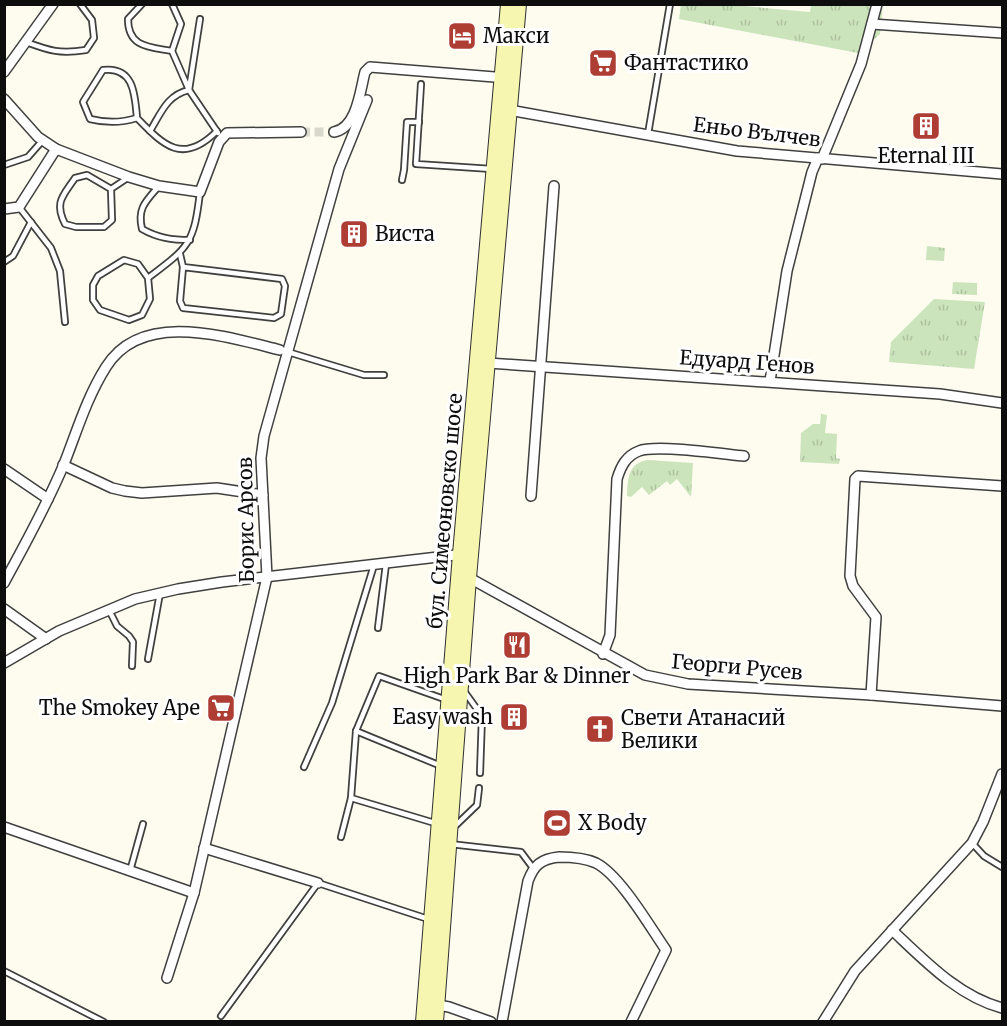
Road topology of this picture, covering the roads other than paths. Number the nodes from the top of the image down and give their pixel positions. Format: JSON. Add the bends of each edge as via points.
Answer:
{"nodes":[{"id":1,"x":53,"y":4,"type":"edge"},
{"id":2,"x":80,"y":4,"type":"edge"},
{"id":3,"x":142,"y":4,"type":"edge"},
{"id":4,"x":172,"y":4,"type":"edge"},
{"id":5,"x":508,"y":4,"type":"edge"},
{"id":6,"x":519,"y":4,"type":"edge"},
{"id":7,"x":670,"y":4,"type":"edge"},
{"id":8,"x":877,"y":4,"type":"edge"},
{"id":9,"x":200,"y":19,"type":"dead end"},
{"id":10,"x":872,"y":24,"type":"junction"},
{"id":11,"x":1002,"y":33,"type":"edge"},
{"id":12,"x":26,"y":42,"type":"junction"},
{"id":13,"x":172,"y":51,"type":"junction"},
{"id":14,"x":4,"y":72,"type":"edge"},
{"id":15,"x":507,"y":78,"type":"junction"},
{"id":16,"x":421,"y":84,"type":"dead end"},
{"id":17,"x":189,"y":90,"type":"junction"},
{"id":18,"x":4,"y":99,"type":"edge"},
{"id":19,"x":367,"y":100,"type":"dead end"},
{"id":20,"x":510,"y":110,"type":"junction"},
{"id":21,"x":137,"y":118,"type":"junction"},
{"id":22,"x":419,"y":122,"type":"junction"},
{"id":23,"x":150,"y":131,"type":"junction"},
{"id":24,"x":301,"y":132,"type":"tunnel mouth"},
{"id":25,"x":334,"y":132,"type":"dead end"},
{"id":26,"x":220,"y":134,"type":"junction"},
{"id":27,"x":648,"y":134,"type":"junction"},
{"id":28,"x":43,"y":140,"type":"junction"},
{"id":29,"x":56,"y":148,"type":"junction"},
{"id":30,"x":820,"y":159,"type":"junction"},
{"id":31,"x":405,"y":163,"type":"junction"},
{"id":32,"x":416,"y":164,"type":"junction"},
{"id":33,"x":4,"y":165,"type":"edge"},
{"id":34,"x":493,"y":169,"type":"junction"},
{"id":35,"x":1002,"y":174,"type":"edge"},
{"id":36,"x":129,"y":177,"type":"junction"},
{"id":37,"x":402,"y":180,"type":"dead end"},
{"id":38,"x":159,"y":186,"type":"junction"},
{"id":39,"x":554,"y":186,"type":"dead end"},
{"id":40,"x":111,"y":189,"type":"junction"},
{"id":41,"x":200,"y":192,"type":"junction"},
{"id":42,"x":19,"y":207,"type":"junction"},
{"id":43,"x":4,"y":209,"type":"edge"},
{"id":44,"x":31,"y":222,"type":"junction"},
{"id":45,"x":190,"y":240,"type":"junction"},
{"id":46,"x":180,"y":254,"type":"junction"},
{"id":47,"x":4,"y":262,"type":"edge"},
{"id":48,"x":183,"y":267,"type":"junction"},
{"id":49,"x":148,"y":278,"type":"junction"},
{"id":50,"x":66,"y":322,"type":"dead end"},
{"id":51,"x":283,"y":351,"type":"junction"},
{"id":52,"x":488,"y":363,"type":"junction"},
{"id":53,"x":539,"y":366,"type":"junction"},
{"id":54,"x":384,"y":375,"type":"dead end"},
{"id":55,"x":770,"y":381,"type":"junction"},
{"id":56,"x":1002,"y":403,"type":"edge"},
{"id":57,"x":744,"y":456,"type":"dead end"},
{"id":58,"x":63,"y":465,"type":"junction"},
{"id":59,"x":4,"y":469,"type":"edge"},
{"id":60,"x":1002,"y":486,"type":"edge"},
{"id":61,"x":263,"y":495,"type":"junction"},
{"id":62,"x":531,"y":496,"type":"dead end"},
{"id":63,"x":48,"y":499,"type":"junction"},
{"id":64,"x":466,"y":553,"type":"junction"},
{"id":65,"x":386,"y":564,"type":"junction"},
{"id":66,"x":374,"y":566,"type":"junction"},
{"id":67,"x":464,"y":575,"type":"junction"},
{"id":68,"x":267,"y":577,"type":"junction"},
{"id":69,"x":4,"y":583,"type":"edge"},
{"id":70,"x":160,"y":593,"type":"junction"},
{"id":71,"x":4,"y":609,"type":"edge"},
{"id":72,"x":109,"y":610,"type":"junction"},
{"id":73,"x":378,"y":628,"type":"dead end"},
{"id":74,"x":46,"y":639,"type":"junction"},
{"id":75,"x":603,"y":654,"type":"junction"},
{"id":76,"x":148,"y":659,"type":"dead end"},
{"id":77,"x":4,"y":663,"type":"edge"},
{"id":78,"x":132,"y":666,"type":"dead end"},
{"id":79,"x":462,"y":688,"type":"junction"},
{"id":80,"x":872,"y":695,"type":"junction"},
{"id":81,"x":449,"y":701,"type":"junction"},
{"id":82,"x":1002,"y":706,"type":"edge"},
{"id":83,"x":356,"y":731,"type":"junction"},
{"id":84,"x":304,"y":767,"type":"dead end"},
{"id":85,"x":444,"y":767,"type":"junction"},
{"id":86,"x":480,"y":773,"type":"dead end"},
{"id":87,"x":1002,"y":774,"type":"edge"},
{"id":88,"x":479,"y":788,"type":"dead end"},
{"id":89,"x":351,"y":798,"type":"junction"},
{"id":90,"x":143,"y":824,"type":"dead end"},
{"id":91,"x":4,"y":827,"type":"edge"},
{"id":92,"x":446,"y":827,"type":"junction"},
{"id":93,"x":340,"y":837,"type":"dead end"},
{"id":94,"x":972,"y":843,"type":"junction"},
{"id":95,"x":450,"y":844,"type":"junction"},
{"id":96,"x":204,"y":848,"type":"junction"},
{"id":97,"x":1002,"y":867,"type":"edge"},
{"id":98,"x":533,"y":868,"type":"junction"},
{"id":99,"x":130,"y":871,"type":"junction"},
{"id":100,"x":318,"y":883,"type":"junction"},
{"id":101,"x":194,"y":893,"type":"junction"},
{"id":102,"x":431,"y":920,"type":"junction"},
{"id":103,"x":892,"y":930,"type":"junction"},
{"id":104,"x":4,"y":971,"type":"edge"},
{"id":105,"x":167,"y":978,"type":"dead end"},
{"id":106,"x":438,"y":1005,"type":"junction"},
{"id":107,"x":1002,"y":1008,"type":"edge"},
{"id":108,"x":221,"y":1016,"type":"dead end"},
{"id":109,"x":104,"y":1022,"type":"edge"},
{"id":110,"x":423,"y":1022,"type":"edge"},
{"id":111,"x":436,"y":1022,"type":"edge"},
{"id":112,"x":492,"y":1022,"type":"edge"},
{"id":113,"x":502,"y":1022,"type":"edge"},
{"id":114,"x":631,"y":1022,"type":"edge"},
{"id":115,"x":823,"y":1022,"type":"edge"}],
"edges":[{"from":1,"to":12,"type":"street"},
{"from":2,"to":12,"type":"lane","via":[[92,20],[94,38],[86,50],[66,53]]},
{"from":3,"to":13,"type":"lane","via":[[128,19],[128,31],[140,45]]},
{"from":4,"to":13,"type":"lane","via":[[181,24]]},
{"from":5,"to":15,"type":"main road","name":"бул. Симеоновско шосе"},
{"from":6,"to":15,"type":"main road","name":"бул. Симеоновско шосе"},
{"from":7,"to":27,"type":"lane"},
{"from":8,"to":10,"type":"street"},
{"from":9,"to":17,"type":"lane"},
{"from":10,"to":11,"type":"street"},
{"from":10,"to":30,"type":"street","via":[[861,64]]},
{"from":12,"to":14,"type":"street"},
{"from":13,"to":17,"type":"lane"},
{"from":15,"to":20,"type":"main road","name":"бул. Симеоновско шосе"},
{"from":15,"to":25,"type":"street","via":[[370,67],[365,72],[353,115],[344,128]]},
{"from":15,"to":34,"type":"main road","name":"бул. Симеоновско шосе"},
{"from":16,"to":22,"type":"lane"},
{"from":17,"to":23,"type":"lane","via":[[168,101]]},
{"from":17,"to":26,"type":"lane"},
{"from":18,"to":28,"type":"street"},
{"from":19,"to":51,"type":"street","name":"Борис Арсов","via":[[339,170]]},
{"from":20,"to":27,"type":"street","name":"Еньо Вълчев"},
{"from":20,"to":52,"type":"main road","name":"бул. Симеоновско шосе"},
{"from":21,"to":21,"type":"lane","via":[[124,122],[90,118],[83,102],[103,70],[111,69],[129,78],[135,91]]},
{"from":21,"to":23,"type":"lane"},
{"from":22,"to":31,"type":"lane","via":[[407,122]]},
{"from":22,"to":32,"type":"lane"},
{"from":23,"to":26,"type":"lane","via":[[163,144],[184,150]]},
{"from":24,"to":26,"type":"street"},
{"from":26,"to":41,"type":"street"},
{"from":27,"to":30,"type":"street","name":"Еньо Вълчев","via":[[737,151]]},
{"from":28,"to":29,"type":"street"},
{"from":28,"to":33,"type":"lane","via":[[27,157]]},
{"from":29,"to":36,"type":"street"},
{"from":29,"to":42,"type":"street"},
{"from":30,"to":35,"type":"street","name":"Еньо Вълчев"},
{"from":30,"to":55,"type":"street","via":[[812,172],[788,271]]},
{"from":31,"to":32,"type":"lane"},
{"from":31,"to":37,"type":"lane"},
{"from":32,"to":34,"type":"lane"},
{"from":34,"to":64,"type":"main road","name":"бул. Симеоновско шосе"},
{"from":36,"to":38,"type":"street"},
{"from":36,"to":40,"type":"lane"},
{"from":38,"to":41,"type":"street"},
{"from":38,"to":45,"type":"lane","via":[[143,205],[142,229],[173,240]]},
{"from":39,"to":53,"type":"street"},
{"from":40,"to":40,"type":"lane","via":[[112,219],[104,227],[65,224],[59,211],[60,199],[75,178],[87,176]]},
{"from":41,"to":45,"type":"lane","via":[[197,223]]},
{"from":42,"to":43,"type":"street"},
{"from":42,"to":44,"type":"lane"},
{"from":44,"to":47,"type":"lane","via":[[14,256]]},
{"from":44,"to":50,"type":"lane","via":[[51,248],[60,271]]},
{"from":45,"to":46,"type":"lane"},
{"from":46,"to":48,"type":"lane"},
{"from":46,"to":49,"type":"lane"},
{"from":48,"to":48,"type":"lane","via":[[183,308],[274,318],[281,314],[285,286],[282,279]]},
{"from":49,"to":49,"type":"lane","via":[[150,299],[142,315],[129,320],[100,310],[93,300],[93,285],[98,276],[124,260],[138,264]]},
{"from":51,"to":54,"type":"lane","via":[[364,375]]},
{"from":51,"to":58,"type":"street","via":[[192,331],[144,337],[120,349],[86,405]]},
{"from":51,"to":61,"type":"street","name":"Борис Арсов","via":[[264,436]]},
{"from":52,"to":53,"type":"street","name":"Едуард Генов"},
{"from":52,"to":64,"type":"main road","name":"бул. Симеоновско шосе"},
{"from":53,"to":55,"type":"street","name":"Едуард Генов"},
{"from":53,"to":62,"type":"street"},
{"from":55,"to":56,"type":"street","name":"Едуард Генов","via":[[940,394]]},
{"from":57,"to":75,"type":"street","via":[[649,449],[629,457],[621,467],[617,479],[610,635]]},
{"from":58,"to":61,"type":"street","via":[[112,488],[142,494],[217,489]]},
{"from":58,"to":63,"type":"street"},
{"from":59,"to":63,"type":"street"},
{"from":60,"to":80,"type":"street","via":[[858,476],[855,479],[850,576],[876,617]]},
{"from":61,"to":68,"type":"street","name":"Борис Арсов"},
{"from":63,"to":69,"type":"street"},
{"from":64,"to":65,"type":"street"},
{"from":64,"to":67,"type":"main road","name":"бул. Симеоновско шосе"},
{"from":65,"to":66,"type":"street"},
{"from":65,"to":73,"type":"lane"},
{"from":66,"to":68,"type":"street"},
{"from":66,"to":84,"type":"lane","via":[[332,704]]},
{"from":67,"to":75,"type":"street","name":"Георги Русев"},
{"from":67,"to":79,"type":"main road","name":"бул. Симеоновско шосе"},
{"from":67,"to":81,"type":"main road","name":"бул. Симеоновско шосе"},
{"from":68,"to":70,"type":"street"},
{"from":68,"to":96,"type":"street","name":"Борис Арсов"},
{"from":70,"to":72,"type":"street"},
{"from":70,"to":76,"type":"lane"},
{"from":71,"to":74,"type":"street"},
{"from":72,"to":74,"type":"street"},
{"from":72,"to":78,"type":"lane","via":[[117,626],[133,642]]},
{"from":74,"to":77,"type":"street"},
{"from":75,"to":80,"type":"street","name":"Георги Русев","via":[[645,675],[688,684]]},
{"from":79,"to":86,"type":"lane","via":[[482,716]]},
{"from":79,"to":92,"type":"main road","name":"бул. Симеоновско шосе"},
{"from":80,"to":82,"type":"street","name":"Георги Русев"},
{"from":81,"to":83,"type":"lane","via":[[379,676]]},
{"from":81,"to":85,"type":"main road","name":"бул. Симеоновско шосе"},
{"from":83,"to":85,"type":"lane"},
{"from":83,"to":89,"type":"lane"},
{"from":85,"to":92,"type":"main road","name":"бул. Симеоновско шосе"},
{"from":87,"to":94,"type":"street"},
{"from":88,"to":92,"type":"lane","via":[[477,805]]},
{"from":89,"to":92,"type":"lane"},
{"from":89,"to":93,"type":"lane"},
{"from":90,"to":99,"type":"lane"},
{"from":91,"to":99,"type":"street"},
{"from":92,"to":95,"type":"main road","name":"бул. Симеоновско шосе"},
{"from":92,"to":102,"type":"main road","name":"бул. Симеоновско шосе"},
{"from":94,"to":97,"type":"lane"},
{"from":94,"to":103,"type":"street"},
{"from":95,"to":98,"type":"lane","via":[[521,852]]},
{"from":95,"to":106,"type":"main road","name":"бул. Симеоновско шосе"},
{"from":96,"to":100,"type":"street"},
{"from":96,"to":101,"type":"street","name":"Борис Арсов"},
{"from":98,"to":113,"type":"street"},
{"from":98,"to":114,"type":"street","via":[[556,857],[575,857],[603,867],[666,950]]},
{"from":99,"to":101,"type":"street"},
{"from":100,"to":102,"type":"lane"},
{"from":100,"to":108,"type":"lane"},
{"from":101,"to":105,"type":"street","name":"Борис Арсов"},
{"from":102,"to":110,"type":"main road","name":"бул. Симеоновско шосе"},
{"from":103,"to":107,"type":"street","via":[[948,982]]},
{"from":103,"to":115,"type":"street","via":[[855,971]]},
{"from":104,"to":109,"type":"lane"},
{"from":106,"to":111,"type":"main road","name":"бул. Симеоновско шосе"},
{"from":106,"to":112,"type":"street"}]}
